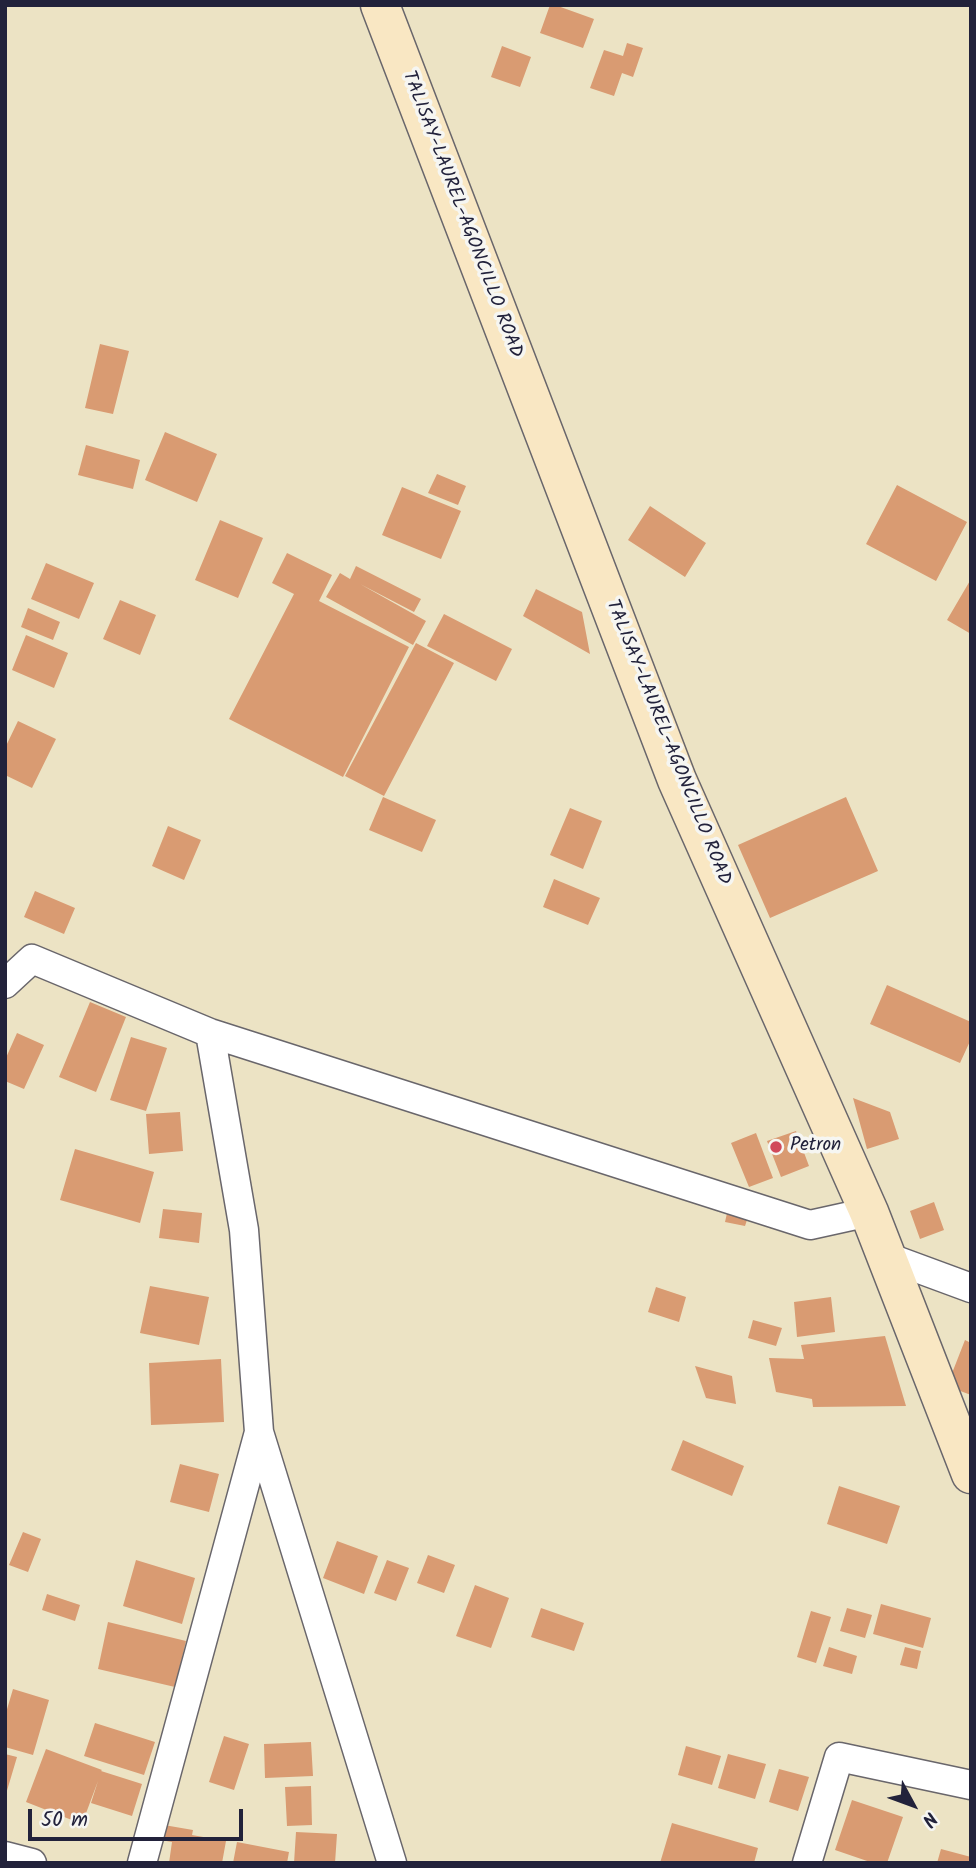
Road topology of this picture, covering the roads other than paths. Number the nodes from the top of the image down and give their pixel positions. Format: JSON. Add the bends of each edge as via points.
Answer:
{"nodes":[{"id":1,"x":380,"y":5,"type":"edge"},
{"id":2,"x":5,"y":984,"type":"edge"},
{"id":3,"x":210,"y":1033,"type":"junction"},
{"id":4,"x":869,"y":1212,"type":"junction"},
{"id":5,"x":887,"y":1257,"type":"junction"},
{"id":6,"x":971,"y":1288,"type":"edge"},
{"id":7,"x":259,"y":1432,"type":"junction"},
{"id":8,"x":971,"y":1474,"type":"edge"},
{"id":9,"x":971,"y":1785,"type":"edge"},
{"id":10,"x":5,"y":1856,"type":"edge"},
{"id":11,"x":32,"y":1863,"type":"edge"},
{"id":12,"x":142,"y":1863,"type":"edge"},
{"id":13,"x":393,"y":1863,"type":"edge"},
{"id":14,"x":807,"y":1863,"type":"edge"}],
"edges":[{"from":1,"to":4,"type":"main road","name":"TALISAY-LAUREL-AGONCILLO ROAD","via":[[677,780]]},
{"from":2,"to":3,"type":"street","via":[[32,959]]},
{"from":3,"to":4,"type":"street","via":[[810,1224]]},
{"from":3,"to":7,"type":"street","via":[[244,1230]]},
{"from":4,"to":5,"type":"main road","name":"TALISAY-LAUREL-AGONCILLO ROAD"},
{"from":5,"to":6,"type":"street"},
{"from":5,"to":8,"type":"main road","name":"TALISAY-LAUREL-AGONCILLO ROAD"},
{"from":7,"to":12,"type":"street"},
{"from":7,"to":13,"type":"street"},
{"from":9,"to":14,"type":"street","via":[[839,1757]]},
{"from":10,"to":11,"type":"street"}]}
